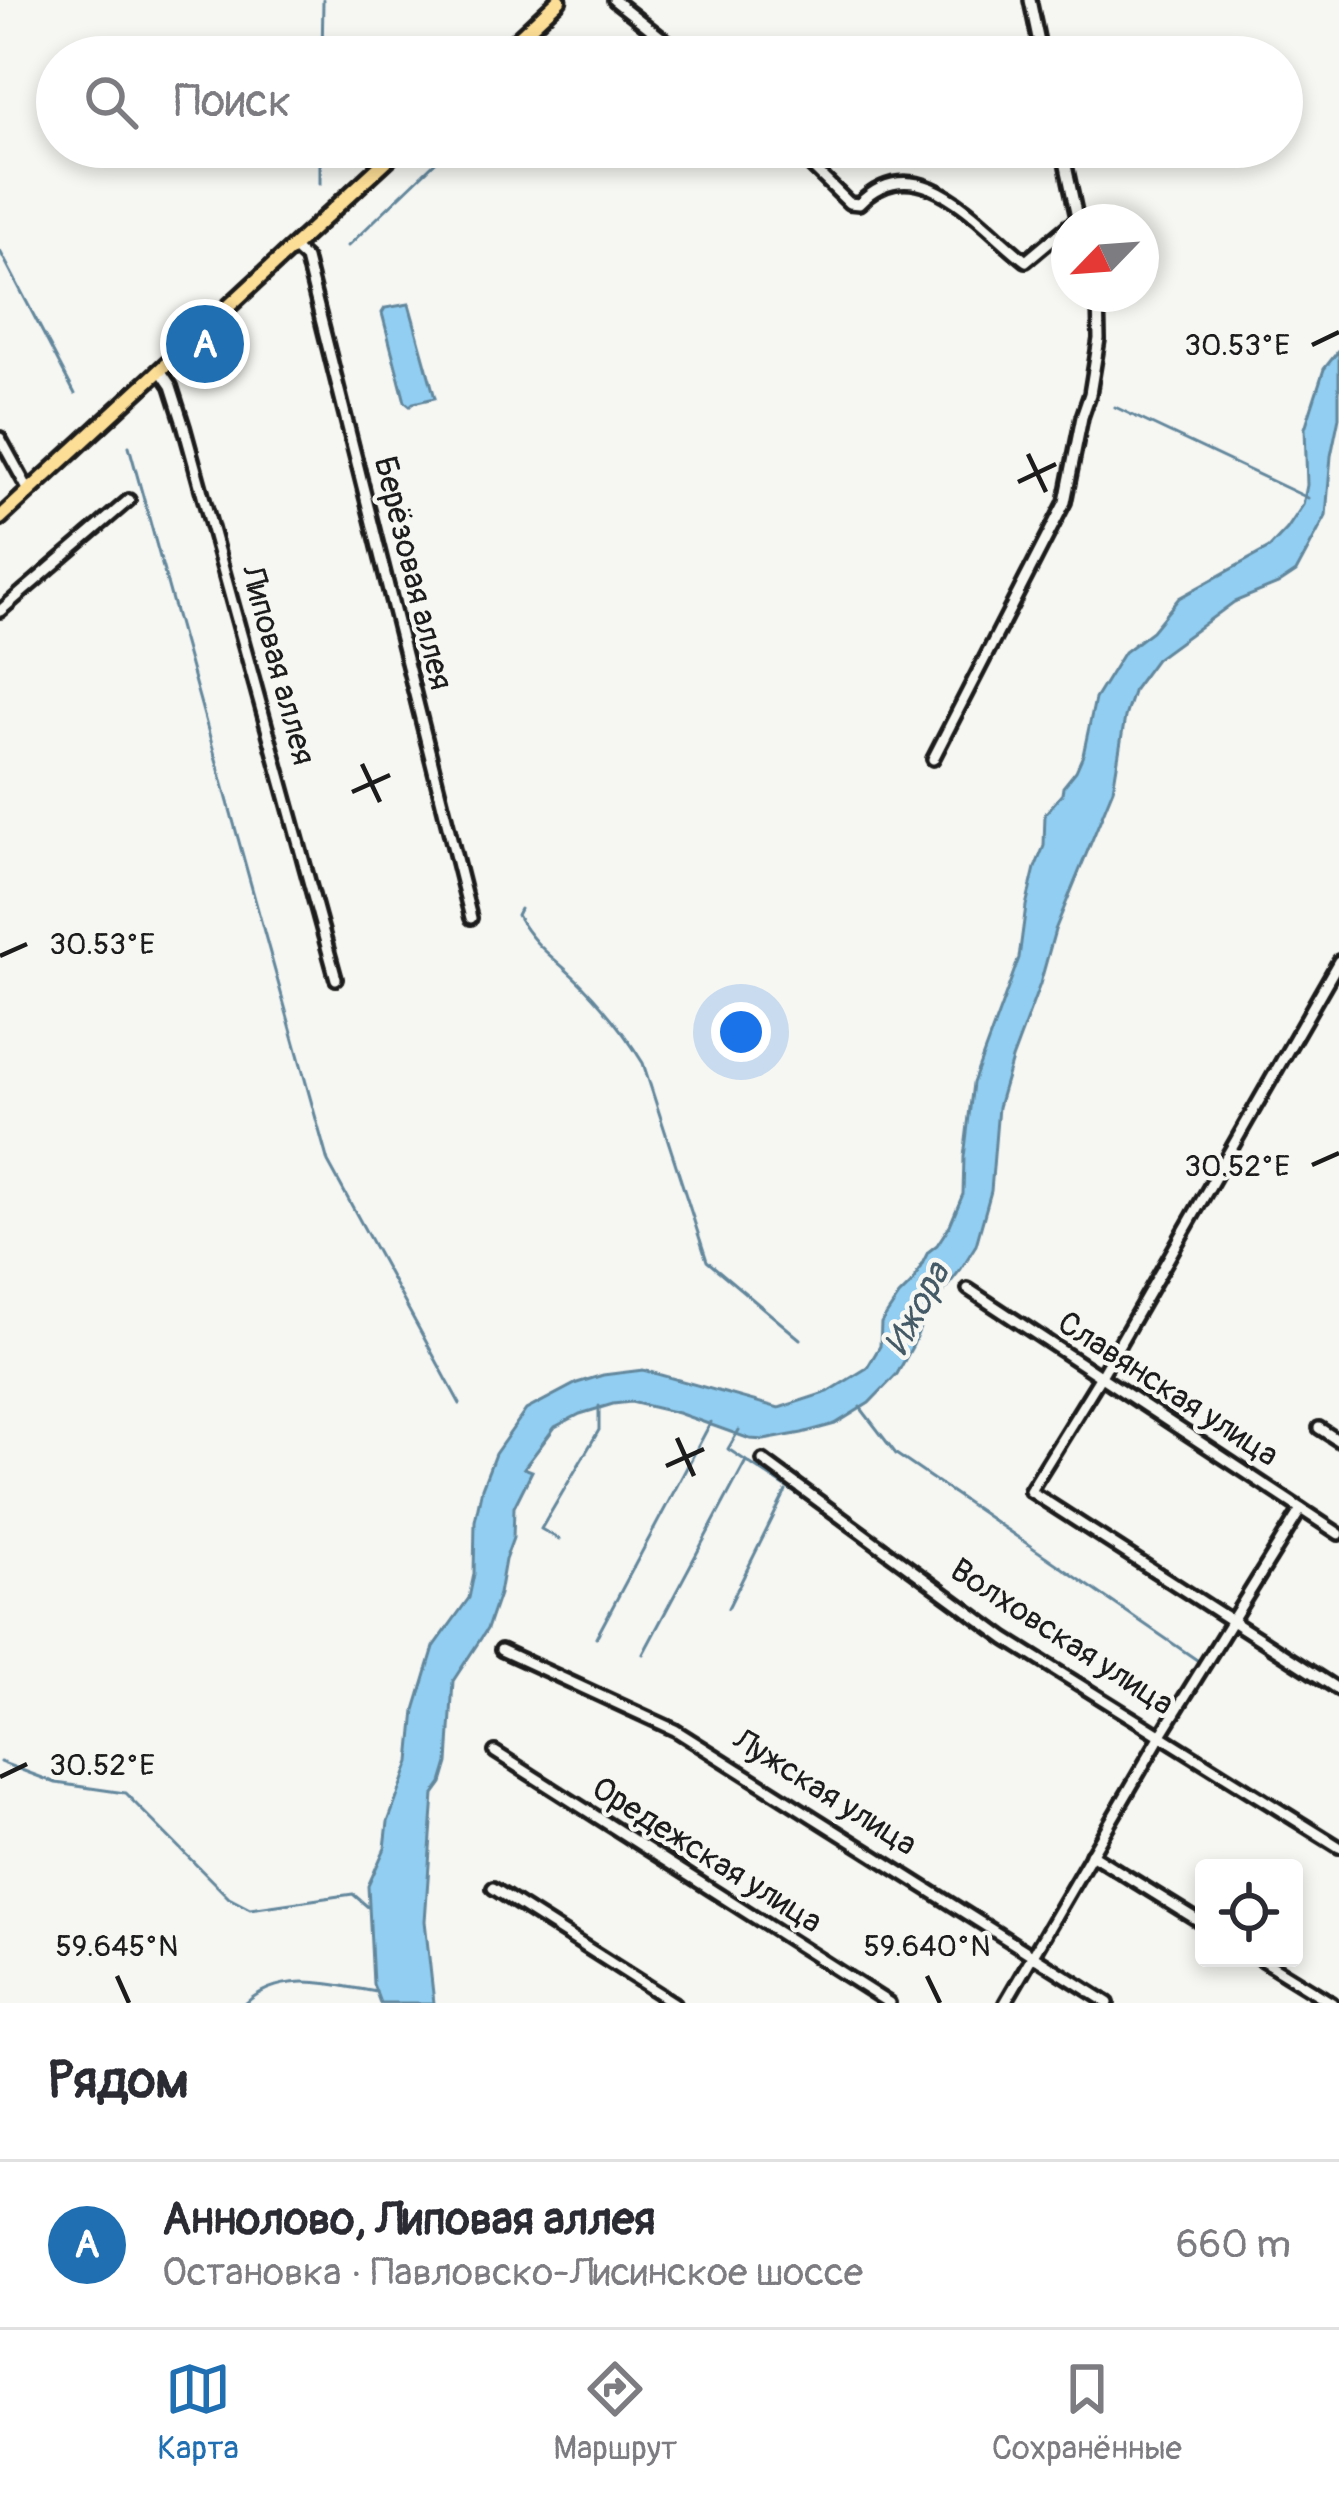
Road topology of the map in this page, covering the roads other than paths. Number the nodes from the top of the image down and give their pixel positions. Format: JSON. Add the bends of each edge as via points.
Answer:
{"nodes":[{"id":1,"x":559,"y":0,"type":"edge"},
{"id":2,"x":614,"y":0,"type":"edge"},
{"id":3,"x":1030,"y":0,"type":"edge"},
{"id":4,"x":520,"y":36,"type":"edge"},
{"id":5,"x":659,"y":36,"type":"edge"},
{"id":6,"x":1038,"y":36,"type":"edge"},
{"id":7,"x":378,"y":168,"type":"edge"},
{"id":8,"x":813,"y":168,"type":"edge"},
{"id":9,"x":1065,"y":168,"type":"edge"},
{"id":10,"x":1071,"y":204,"type":"edge"},
{"id":11,"x":1051,"y":240,"type":"edge"},
{"id":12,"x":293,"y":247,"type":"junction"},
{"id":13,"x":1098,"y":312,"type":"edge"},
{"id":14,"x":160,"y":370,"type":"junction"},
{"id":15,"x":0,"y":438,"type":"edge"},
{"id":16,"x":29,"y":491,"type":"junction"},
{"id":17,"x":129,"y":500,"type":"dead end"},
{"id":18,"x":0,"y":518,"type":"edge"},
{"id":19,"x":0,"y":611,"type":"edge"},
{"id":20,"x":933,"y":759,"type":"dead end"},
{"id":21,"x":471,"y":918,"type":"dead end"},
{"id":22,"x":1339,"y":961,"type":"edge"},
{"id":23,"x":336,"y":979,"type":"dead end"},
{"id":24,"x":968,"y":1289,"type":"dead end"},
{"id":25,"x":1101,"y":1376,"type":"junction"},
{"id":26,"x":1318,"y":1428,"type":"dead end"},
{"id":27,"x":1339,"y":1441,"type":"edge"},
{"id":28,"x":763,"y":1460,"type":"dead end"},
{"id":29,"x":1301,"y":1509,"type":"junction"},
{"id":30,"x":1339,"y":1534,"type":"edge"},
{"id":31,"x":1231,"y":1621,"type":"junction"},
{"id":32,"x":501,"y":1649,"type":"dead end"},
{"id":33,"x":1339,"y":1690,"type":"edge"},
{"id":34,"x":1160,"y":1735,"type":"junction"},
{"id":35,"x":495,"y":1752,"type":"dead end"},
{"id":36,"x":1339,"y":1846,"type":"edge"},
{"id":37,"x":1091,"y":1854,"type":"junction"},
{"id":38,"x":493,"y":1888,"type":"dead end"},
{"id":39,"x":1195,"y":1918,"type":"edge"},
{"id":40,"x":1031,"y":1955,"type":"junction"},
{"id":41,"x":1274,"y":1967,"type":"edge"},
{"id":42,"x":674,"y":2003,"type":"edge"},
{"id":43,"x":889,"y":2003,"type":"edge"},
{"id":44,"x":1005,"y":2003,"type":"edge"},
{"id":45,"x":1108,"y":2003,"type":"edge"},
{"id":46,"x":1332,"y":2003,"type":"edge"}],
"edges":[{"from":1,"to":4,"type":"main road"},
{"from":2,"to":5,"type":"street"},
{"from":3,"to":6,"type":"street"},
{"from":7,"to":12,"type":"main road"},
{"from":8,"to":11,"type":"street","via":[[849,203],[888,186],[927,186],[973,212],[1025,261]]},
{"from":9,"to":10,"type":"street"},
{"from":12,"to":14,"type":"main road"},
{"from":12,"to":21,"type":"street","name":"Берёзовая аллея","via":[[306,259]]},
{"from":13,"to":20,"type":"street","via":[[1065,502]]},
{"from":14,"to":16,"type":"main road"},
{"from":14,"to":23,"type":"street","name":"Липовая аллея","via":[[184,427]]},
{"from":15,"to":16,"type":"street"},
{"from":16,"to":18,"type":"main road"},
{"from":17,"to":19,"type":"street"},
{"from":22,"to":25,"type":"street"},
{"from":24,"to":25,"type":"street","name":"Славянская улица"},
{"from":25,"to":29,"type":"street","name":"Славянская улица"},
{"from":25,"to":31,"type":"street","via":[[1030,1491]]},
{"from":26,"to":27,"type":"street"},
{"from":28,"to":34,"type":"street","name":"Волховская улица","via":[[1006,1639]]},
{"from":29,"to":30,"type":"street","name":"Славянская улица"},
{"from":29,"to":31,"type":"street"},
{"from":31,"to":33,"type":"street"},
{"from":31,"to":34,"type":"street"},
{"from":32,"to":40,"type":"street","name":"Лужская улица","via":[[675,1730]]},
{"from":34,"to":36,"type":"street","name":"Волховская улица"},
{"from":34,"to":37,"type":"street"},
{"from":35,"to":43,"type":"street","name":"Оредежская улица"},
{"from":37,"to":39,"type":"street"},
{"from":37,"to":40,"type":"street"},
{"from":38,"to":42,"type":"street"},
{"from":40,"to":44,"type":"street"},
{"from":40,"to":45,"type":"street","name":"Лужская улица"},
{"from":41,"to":46,"type":"street"}]}
